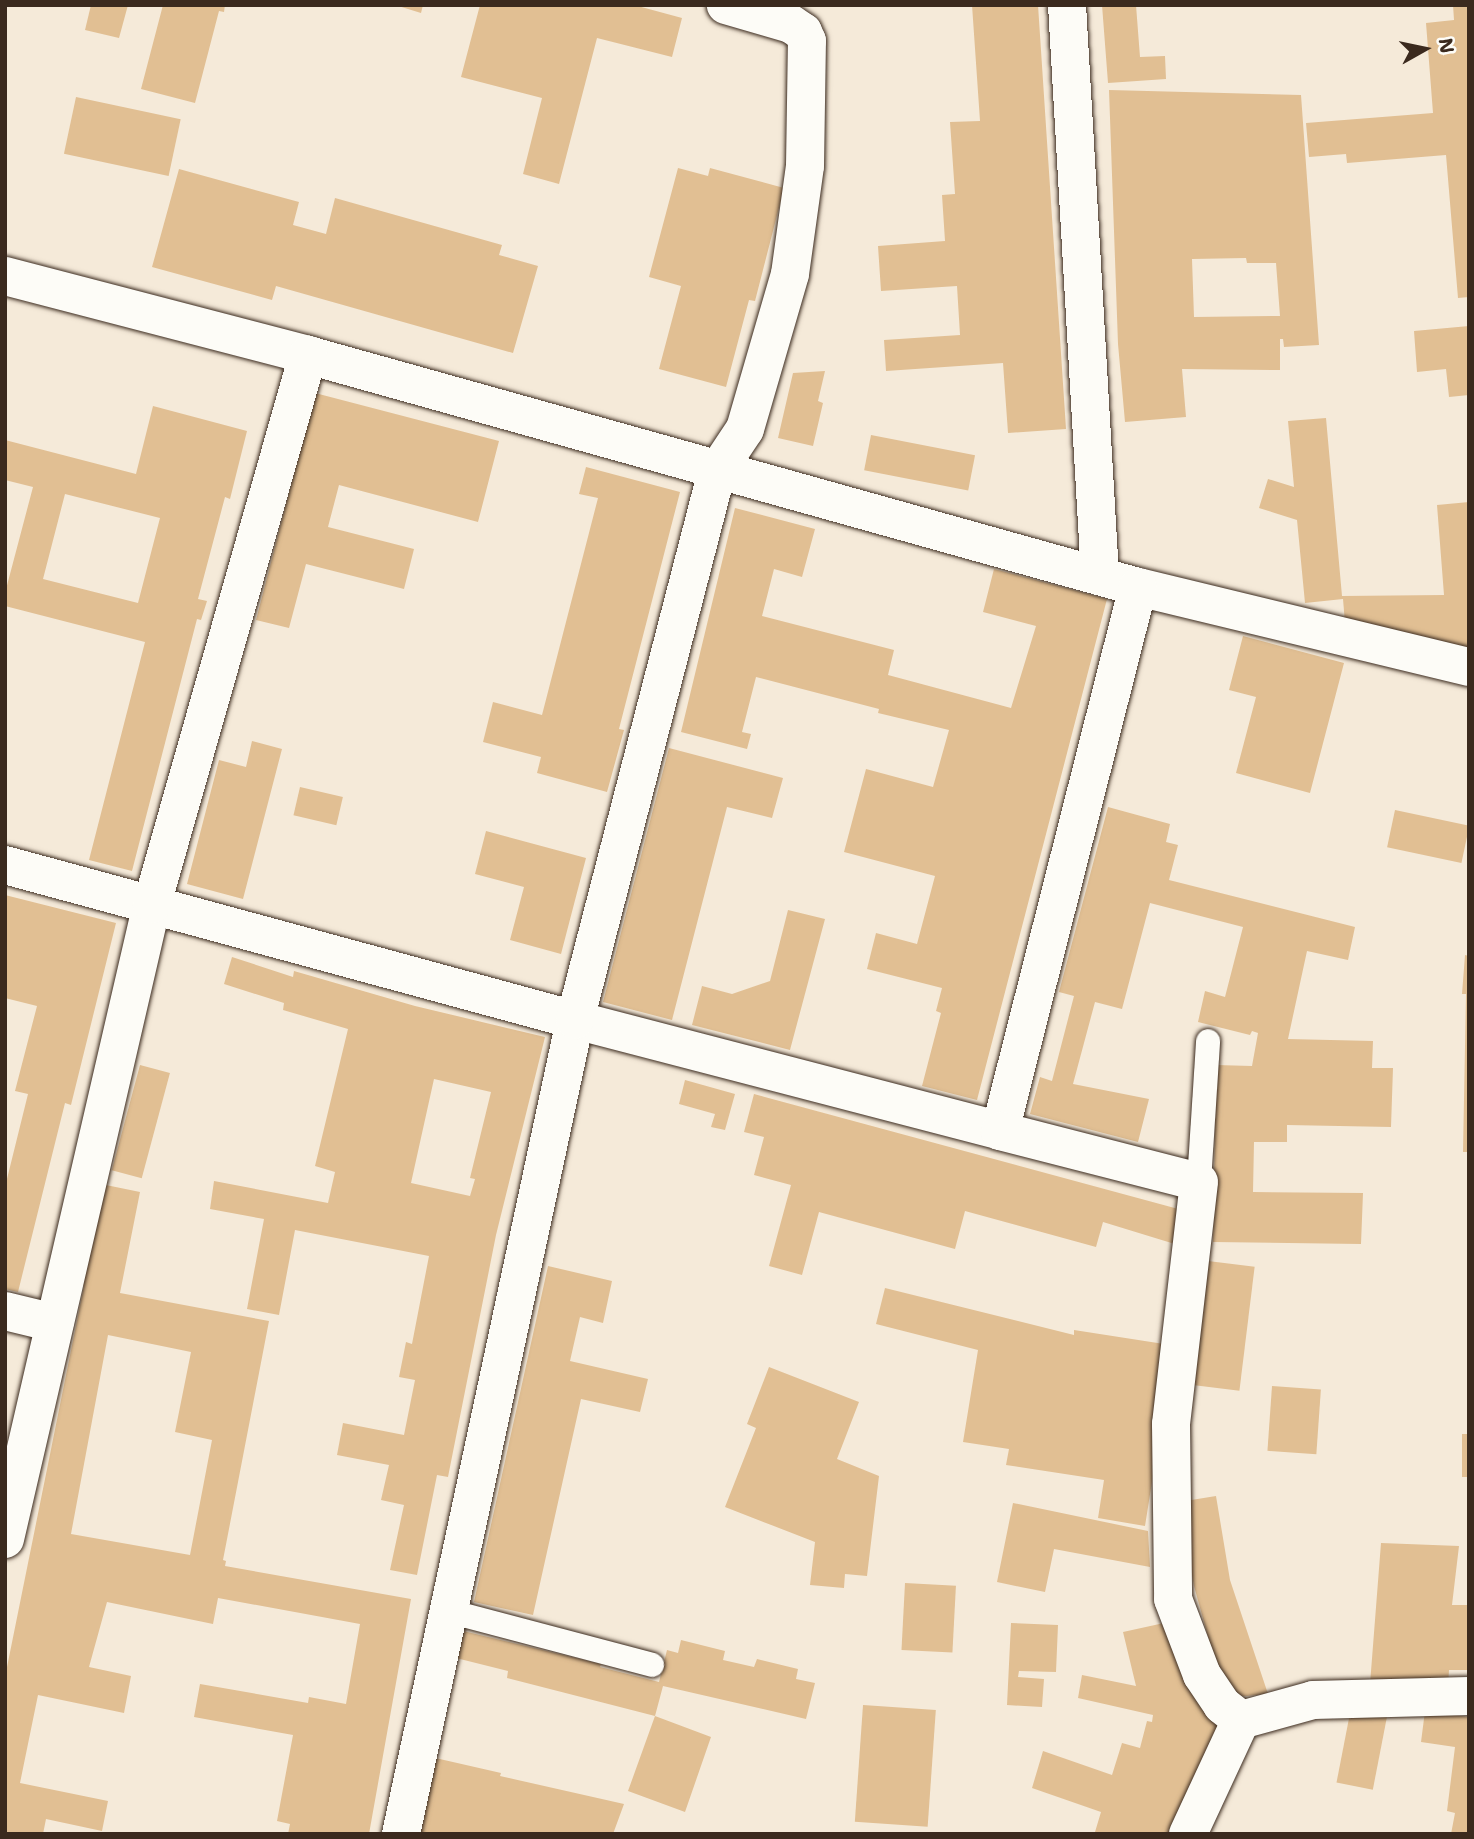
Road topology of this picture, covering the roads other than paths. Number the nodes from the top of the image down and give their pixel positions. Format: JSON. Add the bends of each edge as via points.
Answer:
{"nodes":[{"id":1,"x":726,"y":5,"type":"edge"},
{"id":2,"x":1068,"y":5,"type":"edge"},
{"id":3,"x":5,"y":276,"type":"edge"},
{"id":4,"x":308,"y":355,"type":"junction"},
{"id":5,"x":718,"y":471,"type":"junction"},
{"id":6,"x":1100,"y":576,"type":"junction"},
{"id":7,"x":1138,"y":587,"type":"junction"},
{"id":8,"x":1469,"y":667,"type":"edge"},
{"id":9,"x":5,"y":865,"type":"edge"},
{"id":10,"x":152,"y":904,"type":"junction"},
{"id":11,"x":575,"y":1020,"type":"junction"},
{"id":12,"x":1208,"y":1041,"type":"dead end"},
{"id":13,"x":1000,"y":1130,"type":"junction"},
{"id":14,"x":1199,"y":1182,"type":"junction"},
{"id":15,"x":5,"y":1311,"type":"edge"},
{"id":16,"x":55,"y":1323,"type":"junction"},
{"id":17,"x":5,"y":1539,"type":"edge"},
{"id":18,"x":448,"y":1611,"type":"junction"},
{"id":19,"x":652,"y":1665,"type":"dead end"},
{"id":20,"x":1469,"y":1696,"type":"edge"},
{"id":21,"x":1241,"y":1720,"type":"junction"},
{"id":22,"x":401,"y":1834,"type":"edge"},
{"id":23,"x":1188,"y":1834,"type":"edge"}],
"edges":[{"from":1,"to":5,"type":"street","via":[[791,23],[803,32],[808,90],[805,166],[790,274],[745,429]]},
{"from":2,"to":6,"type":"street"},
{"from":3,"to":4,"type":"street"},
{"from":4,"to":5,"type":"street"},
{"from":4,"to":10,"type":"street"},
{"from":5,"to":6,"type":"street"},
{"from":5,"to":11,"type":"street"},
{"from":6,"to":7,"type":"street"},
{"from":7,"to":8,"type":"street"},
{"from":7,"to":13,"type":"street"},
{"from":9,"to":10,"type":"street"},
{"from":10,"to":11,"type":"street"},
{"from":10,"to":16,"type":"street"},
{"from":11,"to":13,"type":"street"},
{"from":11,"to":18,"type":"street"},
{"from":12,"to":14,"type":"lane"},
{"from":13,"to":14,"type":"street"},
{"from":14,"to":21,"type":"street","via":[[1171,1424],[1173,1599],[1202,1675],[1222,1705]]},
{"from":15,"to":16,"type":"street"},
{"from":16,"to":17,"type":"street"},
{"from":18,"to":19,"type":"lane"},
{"from":18,"to":22,"type":"street"},
{"from":20,"to":21,"type":"street","via":[[1313,1700]]},
{"from":21,"to":23,"type":"street"}]}
